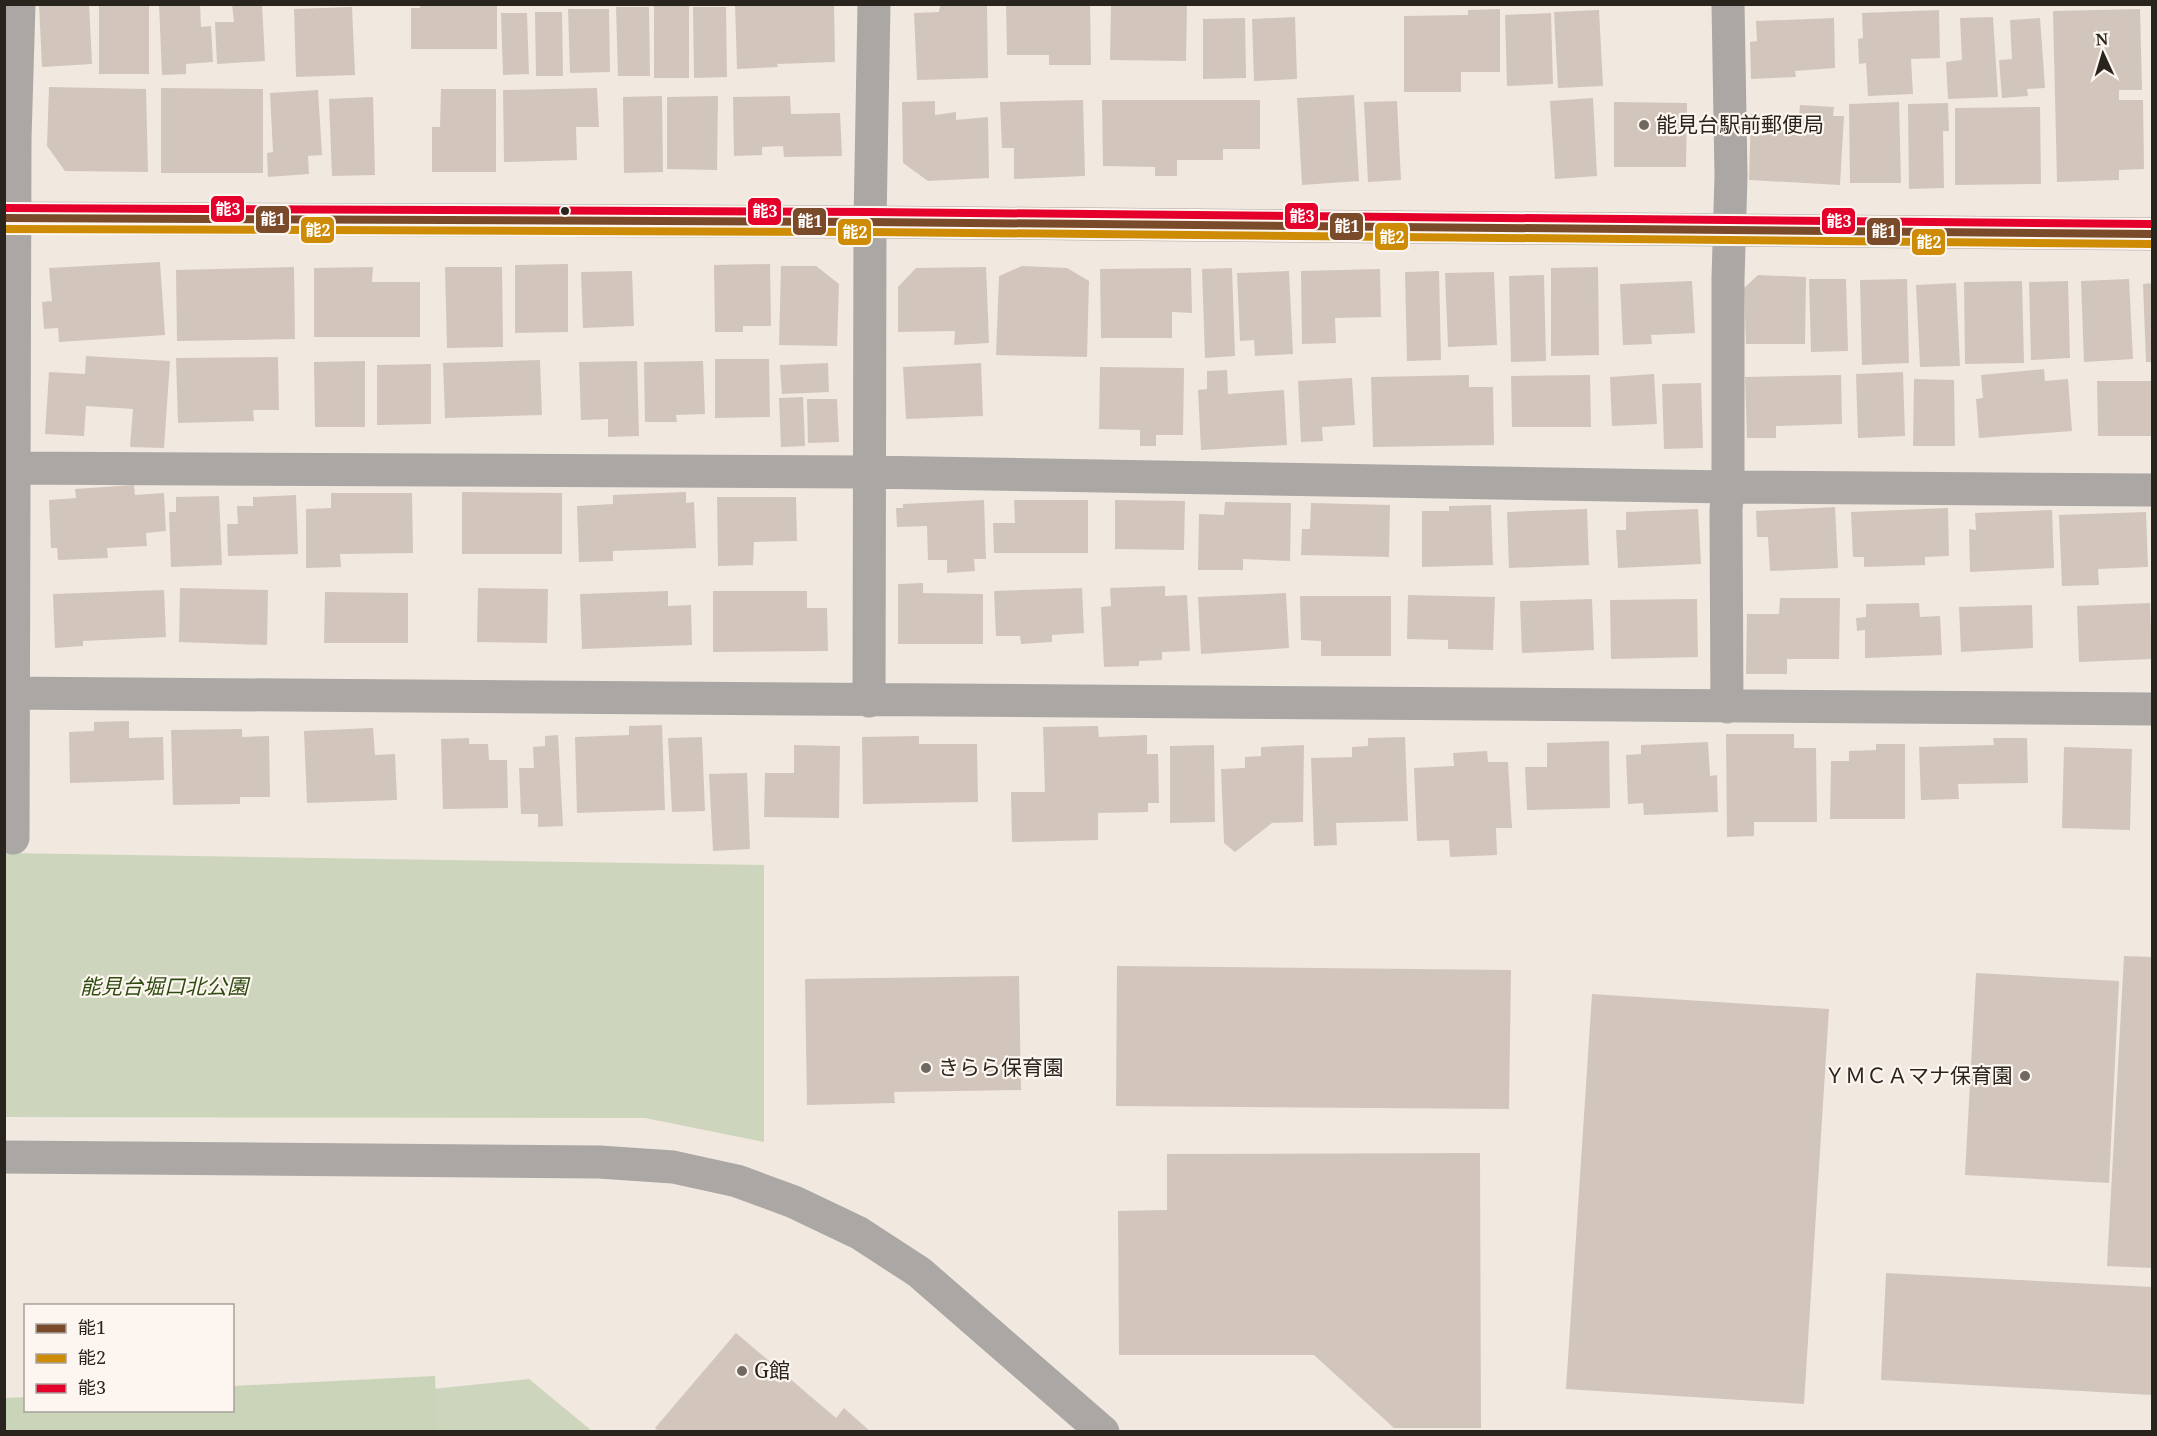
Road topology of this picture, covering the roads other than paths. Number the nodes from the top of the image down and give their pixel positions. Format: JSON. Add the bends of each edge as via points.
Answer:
{"nodes":[{"id":1,"x":19,"y":4,"type":"edge"},
{"id":2,"x":874,"y":4,"type":"edge"},
{"id":3,"x":1728,"y":4,"type":"edge"},
{"id":4,"x":10,"y":218,"type":"edge"},
{"id":5,"x":870,"y":222,"type":"junction"},
{"id":6,"x":1730,"y":231,"type":"junction"},
{"id":7,"x":2152,"y":234,"type":"edge"},
{"id":8,"x":10,"y":468,"type":"edge"},
{"id":9,"x":869,"y":472,"type":"junction"},
{"id":10,"x":1728,"y":486,"type":"junction"},
{"id":11,"x":2152,"y":490,"type":"edge"},
{"id":12,"x":10,"y":693,"type":"edge"},
{"id":13,"x":869,"y":700,"type":"junction"},
{"id":14,"x":1727,"y":707,"type":"junction"},
{"id":15,"x":2152,"y":709,"type":"edge"},
{"id":16,"x":13,"y":838,"type":"dead end"},
{"id":17,"x":4,"y":1157,"type":"edge"},
{"id":18,"x":1103,"y":1431,"type":"edge"}],
"edges":[{"from":1,"to":4,"type":"street"},
{"from":2,"to":5,"type":"street"},
{"from":3,"to":6,"type":"street"},
{"from":4,"to":5,"type":"street"},
{"from":4,"to":8,"type":"street"},
{"from":5,"to":6,"type":"street"},
{"from":5,"to":9,"type":"street"},
{"from":6,"to":7,"type":"street"},
{"from":6,"to":10,"type":"street"},
{"from":8,"to":9,"type":"street"},
{"from":8,"to":12,"type":"street"},
{"from":9,"to":10,"type":"street"},
{"from":9,"to":13,"type":"street"},
{"from":10,"to":11,"type":"street"},
{"from":10,"to":14,"type":"street"},
{"from":12,"to":13,"type":"street"},
{"from":12,"to":16,"type":"street"},
{"from":13,"to":14,"type":"street"},
{"from":14,"to":15,"type":"street"},
{"from":17,"to":18,"type":"street","via":[[599,1162],[673,1167],[737,1181],[794,1202],[859,1233],[919,1272]]}]}
